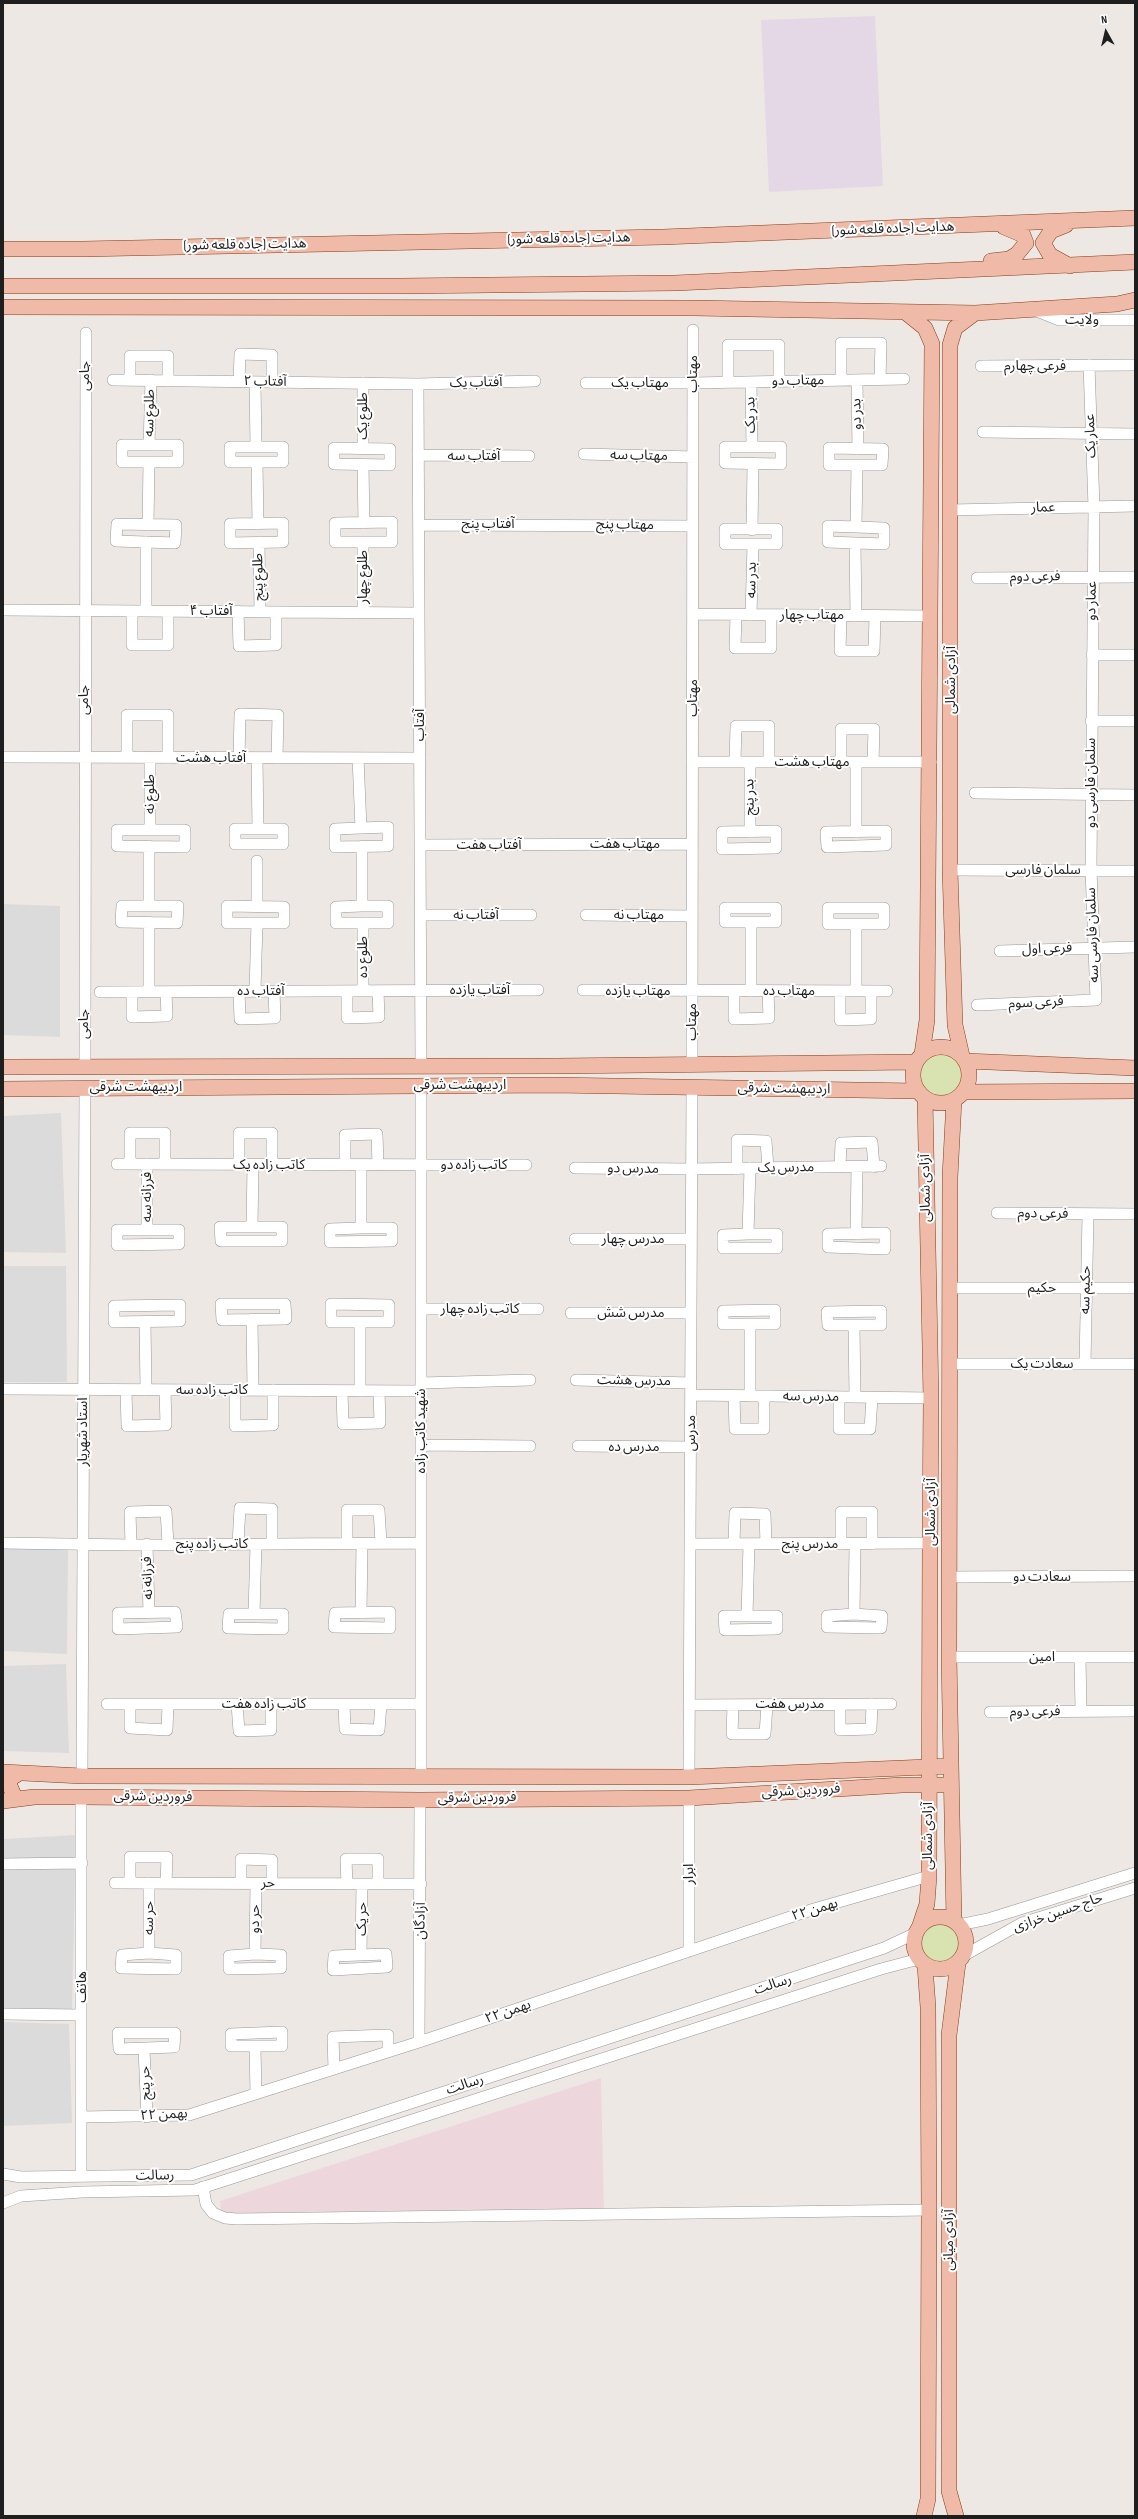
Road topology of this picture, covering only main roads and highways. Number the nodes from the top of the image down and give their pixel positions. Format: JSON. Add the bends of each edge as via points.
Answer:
{"nodes":[{"id":1,"x":1135,"y":218,"type":"edge"},
{"id":2,"x":1075,"y":221,"type":"junction"},
{"id":3,"x":993,"y":225,"type":"junction"},
{"id":4,"x":3,"y":249,"type":"edge"},
{"id":5,"x":1135,"y":262,"type":"edge"},
{"id":6,"x":1070,"y":266,"type":"junction"},
{"id":7,"x":910,"y":272,"type":"junction"},
{"id":8,"x":3,"y":286,"type":"edge"},
{"id":9,"x":316,"y":287,"type":"junction"},
{"id":10,"x":1135,"y":300,"type":"edge"},
{"id":11,"x":175,"y":306,"type":"junction"},
{"id":12,"x":3,"y":307,"type":"edge"},
{"id":13,"x":905,"y":312,"type":"junction"},
{"id":14,"x":975,"y":313,"type":"junction"},
{"id":15,"x":932,"y":344,"type":"junction"},
{"id":16,"x":950,"y":345,"type":"junction"},
{"id":17,"x":931,"y":677,"type":"junction"},
{"id":18,"x":951,"y":678,"type":"junction"},
{"id":19,"x":919,"y":1058,"type":"junction"},
{"id":20,"x":963,"y":1059,"type":"junction"},
{"id":21,"x":536,"y":1066,"type":"junction"},
{"id":22,"x":578,"y":1066,"type":"junction"},
{"id":23,"x":10,"y":1067,"type":"edge"},
{"id":24,"x":1135,"y":1068,"type":"edge"},
{"id":25,"x":538,"y":1085,"type":"junction"},
{"id":26,"x":573,"y":1085,"type":"junction"},
{"id":27,"x":9,"y":1088,"type":"edge"},
{"id":28,"x":1135,"y":1091,"type":"edge"},
{"id":29,"x":921,"y":1095,"type":"junction"},
{"id":30,"x":958,"y":1096,"type":"junction"},
{"id":31,"x":929,"y":1766,"type":"junction"},
{"id":32,"x":951,"y":1766,"type":"junction"},
{"id":33,"x":10,"y":1773,"type":"edge"},
{"id":34,"x":928,"y":1785,"type":"junction"},
{"id":35,"x":951,"y":1785,"type":"junction"},
{"id":36,"x":9,"y":1799,"type":"edge"},
{"id":37,"x":957,"y":1923,"type":"junction"},
{"id":38,"x":918,"y":1929,"type":"junction"},
{"id":39,"x":960,"y":1959,"type":"junction"},
{"id":40,"x":922,"y":1962,"type":"junction"},
{"id":41,"x":924,"y":2516,"type":"edge"},
{"id":42,"x":956,"y":2516,"type":"edge"}],
"edges":[{"from":1,"to":2,"type":"main road","name":"هدایت (جاده قلعه شور)"},
{"from":2,"to":3,"type":"main road","name":"هدایت (جاده قلعه شور)"},
{"from":2,"to":6,"type":"main road","via":[[1051,231],[1043,243],[1050,255]]},
{"from":3,"to":4,"type":"main road","name":"هدایت (جاده قلعه شور)","via":[[663,237]]},
{"from":3,"to":7,"type":"main road","via":[[1013,229],[1023,235],[1026,243],[1023,250],[1008,258]]},
{"from":5,"to":6,"type":"main road"},
{"from":6,"to":7,"type":"main road"},
{"from":7,"to":9,"type":"main road","via":[[674,283]]},
{"from":8,"to":9,"type":"main road"},
{"from":9,"to":11,"type":"main road"},
{"from":10,"to":14,"type":"main road","via":[[1117,304]]},
{"from":11,"to":12,"type":"main road"},
{"from":11,"to":13,"type":"main road","via":[[685,308]]},
{"from":13,"to":14,"type":"main road"},
{"from":13,"to":15,"type":"main road","name":"آزادی شمالی","via":[[925,328]]},
{"from":14,"to":16,"type":"main road","name":"آزادی شمالی","via":[[955,328]]},
{"from":15,"to":16,"type":"main road","via":[[939,339]]},
{"from":15,"to":17,"type":"main road","name":"آزادی شمالی"},
{"from":16,"to":18,"type":"main road","name":"آزادی شمالی"},
{"from":17,"to":18,"type":"main road"},
{"from":17,"to":19,"type":"main road","name":"آزادی شمالی","via":[[927,1020]]},
{"from":18,"to":20,"type":"main road","name":"آزادی شمالی","via":[[950,870],[955,1025]]},
{"from":19,"to":20,"type":"main road","via":[[935,1048],[942,1047],[956,1052]]},
{"from":19,"to":22,"type":"main road","name":"اردیبهشت شرقی"},
{"from":19,"to":29,"type":"main road","via":[[913,1072],[913,1082]]},
{"from":20,"to":24,"type":"main road"},
{"from":20,"to":30,"type":"main road","via":[[969,1076]]},
{"from":21,"to":22,"type":"main road","name":"اردیبهشت شرقی"},
{"from":21,"to":23,"type":"main road","name":"اردیبهشت شرقی"},
{"from":21,"to":25,"type":"main road","via":[[545,1075]]},
{"from":22,"to":26,"type":"main road","via":[[565,1074],[566,1081]]},
{"from":23,"to":27,"type":"main road","via":[[12,1071]]},
{"from":25,"to":26,"type":"main road","name":"اردیبهشت شرقی"},
{"from":25,"to":27,"type":"main road","name":"اردیبهشت شرقی"},
{"from":26,"to":29,"type":"main road","name":"اردیبهشت شرقی"},
{"from":28,"to":30,"type":"main road"},
{"from":29,"to":30,"type":"main road","via":[[939,1103]]},
{"from":29,"to":31,"type":"main road","name":"آزادی شمالی","via":[[931,1398]]},
{"from":30,"to":32,"type":"main road","name":"آزادی شمالی","via":[[950,1177]]},
{"from":31,"to":32,"type":"main road","name":"فروردین شرقی"},
{"from":31,"to":33,"type":"main road","name":"فروردین شرقی","via":[[689,1777],[82,1776]]},
{"from":31,"to":34,"type":"main road","name":"آزادی شمالی"},
{"from":32,"to":35,"type":"main road","name":"آزادی شمالی"},
{"from":33,"to":36,"type":"main road"},
{"from":34,"to":35,"type":"main road","name":"فروردین شرقی"},
{"from":34,"to":36,"type":"main road","name":"فروردین شرقی","via":[[689,1798]]},
{"from":34,"to":38,"type":"main road","name":"آزادی شمالی","via":[[927,1904]]},
{"from":35,"to":37,"type":"main road","name":"آزادی شمالی"},
{"from":37,"to":38,"type":"main road","via":[[936,1918]]},
{"from":37,"to":39,"type":"main road","via":[[966,1940]]},
{"from":38,"to":40,"type":"main road","via":[[914,1941]]},
{"from":39,"to":40,"type":"main road","via":[[942,1969]]},
{"from":39,"to":42,"type":"main road","name":"آزادی میانی","via":[[949,2035],[949,2491]]},
{"from":40,"to":41,"type":"main road","name":"آزادی میانی","via":[[928,2007],[929,2210],[928,2499]]}]}
